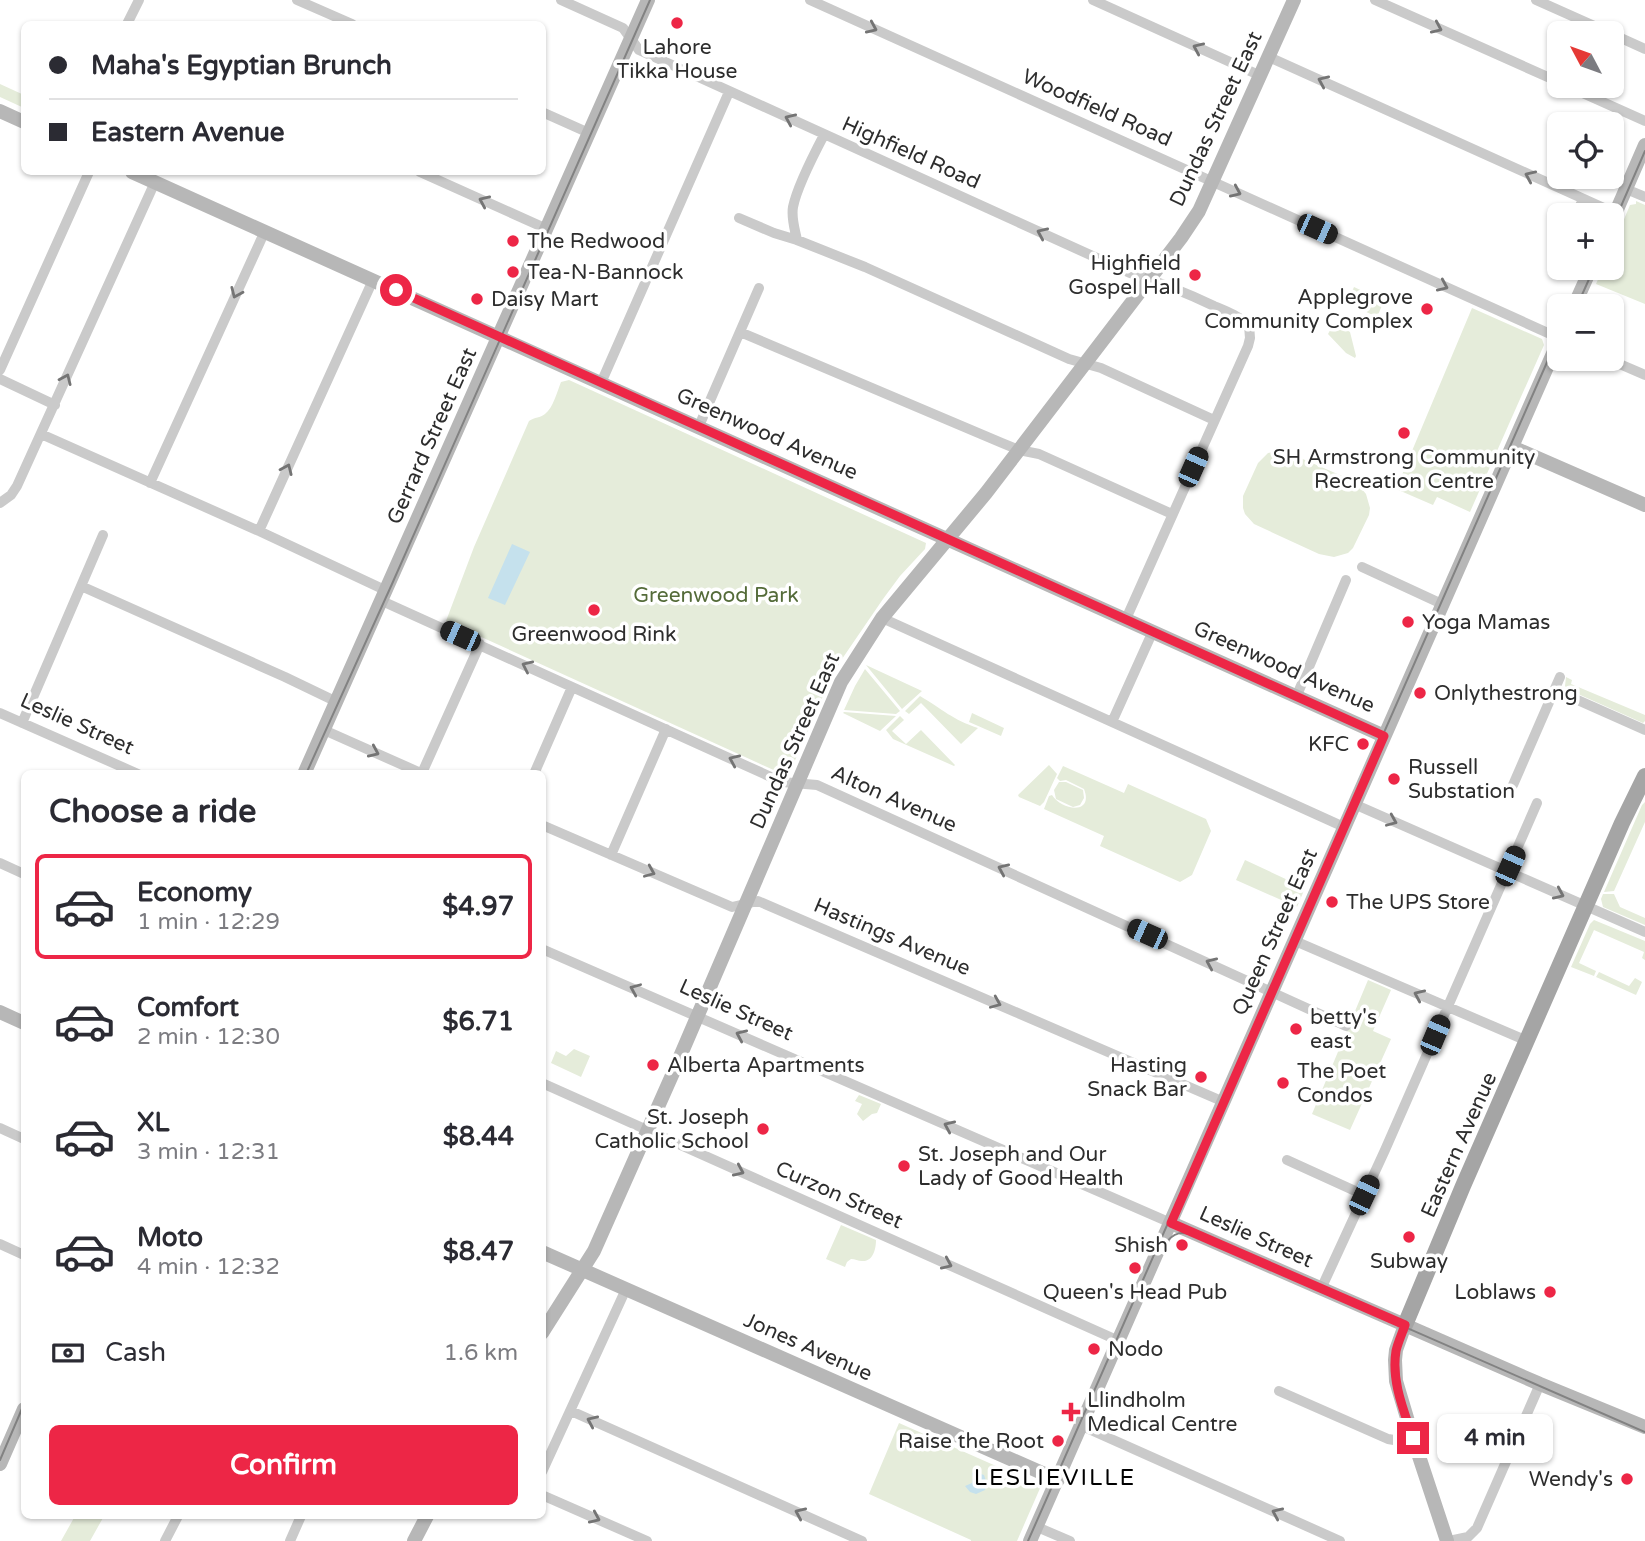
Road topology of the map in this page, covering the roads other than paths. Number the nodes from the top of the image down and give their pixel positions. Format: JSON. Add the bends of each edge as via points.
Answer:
{"nodes":[{"id":1,"x":139,"y":0,"type":"edge"},
{"id":2,"x":297,"y":0,"type":"edge"},
{"id":3,"x":561,"y":0,"type":"edge"},
{"id":4,"x":648,"y":0,"type":"edge"},
{"id":5,"x":810,"y":0,"type":"edge"},
{"id":6,"x":1093,"y":0,"type":"edge"},
{"id":7,"x":1294,"y":0,"type":"edge"},
{"id":8,"x":1375,"y":0,"type":"edge"},
{"id":9,"x":1536,"y":0,"type":"edge"},
{"id":10,"x":128,"y":21,"type":"edge"},
{"id":11,"x":345,"y":21,"type":"edge"},
{"id":12,"x":1582,"y":21,"type":"edge"},
{"id":13,"x":631,"y":40,"type":"junction"},
{"id":14,"x":1624,"y":40,"type":"edge"},
{"id":15,"x":1645,"y":49,"type":"edge"},
{"id":16,"x":1269,"y":57,"type":"junction"},
{"id":17,"x":1261,"y":76,"type":"junction"},
{"id":18,"x":1547,"y":77,"type":"edge"},
{"id":19,"x":729,"y":92,"type":"junction"},
{"id":20,"x":1594,"y":98,"type":"edge"},
{"id":21,"x":0,"y":111,"type":"edge"},
{"id":22,"x":546,"y":114,"type":"edge"},
{"id":23,"x":21,"y":121,"type":"edge"},
{"id":24,"x":1645,"y":121,"type":"edge"},
{"id":25,"x":589,"y":133,"type":"junction"},
{"id":26,"x":824,"y":135,"type":"junction"},
{"id":27,"x":1645,"y":145,"type":"edge"},
{"id":28,"x":88,"y":175,"type":"edge"},
{"id":29,"x":139,"y":175,"type":"edge"},
{"id":30,"x":427,"y":175,"type":"edge"},
{"id":31,"x":155,"y":182,"type":"junction"},
{"id":32,"x":1213,"y":182,"type":"junction"},
{"id":33,"x":1626,"y":189,"type":"junction"},
{"id":34,"x":1645,"y":197,"type":"edge"},
{"id":35,"x":1583,"y":199,"type":"junction"},
{"id":36,"x":1581,"y":203,"type":"edge"},
{"id":37,"x":1590,"y":203,"type":"edge"},
{"id":38,"x":1620,"y":203,"type":"edge"},
{"id":39,"x":739,"y":218,"type":"dead end"},
{"id":40,"x":547,"y":229,"type":"junction"},
{"id":41,"x":265,"y":231,"type":"junction"},
{"id":42,"x":797,"y":240,"type":"junction"},
{"id":43,"x":373,"y":279,"type":"junction"},
{"id":44,"x":1150,"y":279,"type":"junction"},
{"id":45,"x":760,"y":288,"type":"dead end"},
{"id":46,"x":740,"y":332,"type":"junction"},
{"id":47,"x":1547,"y":334,"type":"edge"},
{"id":48,"x":500,"y":336,"type":"junction"},
{"id":49,"x":1085,"y":363,"type":"junction"},
{"id":50,"x":1624,"y":366,"type":"edge"},
{"id":51,"x":1547,"y":367,"type":"edge"},
{"id":52,"x":0,"y":370,"type":"edge"},
{"id":53,"x":1645,"y":375,"type":"edge"},
{"id":54,"x":0,"y":379,"type":"edge"},
{"id":55,"x":601,"y":383,"type":"junction"},
{"id":56,"x":55,"y":405,"type":"junction"},
{"id":57,"x":1214,"y":420,"type":"junction"},
{"id":58,"x":699,"y":426,"type":"junction"},
{"id":59,"x":41,"y":434,"type":"junction"},
{"id":60,"x":1512,"y":447,"type":"junction"},
{"id":61,"x":1019,"y":450,"type":"junction"},
{"id":62,"x":150,"y":483,"type":"junction"},
{"id":63,"x":0,"y":503,"type":"edge"},
{"id":64,"x":1645,"y":505,"type":"edge"},
{"id":65,"x":1172,"y":514,"type":"junction"},
{"id":66,"x":259,"y":531,"type":"junction"},
{"id":67,"x":103,"y":535,"type":"dead end"},
{"id":68,"x":948,"y":539,"type":"junction"},
{"id":69,"x":1362,"y":567,"type":"dead end"},
{"id":70,"x":1346,"y":580,"type":"dead end"},
{"id":71,"x":81,"y":586,"type":"junction"},
{"id":72,"x":384,"y":596,"type":"junction"},
{"id":73,"x":1442,"y":604,"type":"junction"},
{"id":74,"x":882,"y":618,"type":"junction"},
{"id":75,"x":1126,"y":619,"type":"junction"},
{"id":76,"x":1153,"y":631,"type":"junction"},
{"id":77,"x":480,"y":644,"type":"junction"},
{"id":78,"x":1560,"y":677,"type":"dead end"},
{"id":79,"x":572,"y":687,"type":"junction"},
{"id":80,"x":1555,"y":690,"type":"junction"},
{"id":81,"x":1297,"y":695,"type":"junction"},
{"id":82,"x":337,"y":702,"type":"junction"},
{"id":83,"x":0,"y":713,"type":"edge"},
{"id":84,"x":1112,"y":722,"type":"junction"},
{"id":85,"x":22,"y":723,"type":"junction"},
{"id":86,"x":666,"y":729,"type":"junction"},
{"id":87,"x":324,"y":730,"type":"junction"},
{"id":88,"x":1645,"y":730,"type":"edge"},
{"id":89,"x":1384,"y":736,"type":"junction"},
{"id":90,"x":129,"y":770,"type":"edge"},
{"id":91,"x":306,"y":770,"type":"edge"},
{"id":92,"x":415,"y":770,"type":"edge"},
{"id":93,"x":423,"y":770,"type":"edge"},
{"id":94,"x":536,"y":770,"type":"edge"},
{"id":95,"x":1645,"y":776,"type":"edge"},
{"id":96,"x":798,"y":782,"type":"junction"},
{"id":97,"x":1513,"y":785,"type":"dead end"},
{"id":98,"x":1537,"y":803,"type":"dead end"},
{"id":99,"x":1354,"y":804,"type":"junction"},
{"id":100,"x":546,"y":827,"type":"edge"},
{"id":101,"x":1344,"y":827,"type":"junction"},
{"id":102,"x":611,"y":855,"type":"junction"},
{"id":103,"x":0,"y":863,"type":"edge"},
{"id":104,"x":1508,"y":870,"type":"junction"},
{"id":105,"x":21,"y":873,"type":"edge"},
{"id":106,"x":745,"y":904,"type":"junction"},
{"id":107,"x":1586,"y":906,"type":"junction"},
{"id":108,"x":1645,"y":932,"type":"edge"},
{"id":109,"x":1295,"y":941,"type":"junction"},
{"id":110,"x":546,"y":951,"type":"edge"},
{"id":111,"x":1273,"y":991,"type":"junction"},
{"id":112,"x":1447,"y":1007,"type":"junction"},
{"id":113,"x":0,"y":1013,"type":"edge"},
{"id":114,"x":697,"y":1016,"type":"junction"},
{"id":115,"x":21,"y":1022,"type":"edge"},
{"id":116,"x":1346,"y":1026,"type":"dead end"},
{"id":117,"x":1527,"y":1041,"type":"junction"},
{"id":118,"x":546,"y":1085,"type":"edge"},
{"id":119,"x":1224,"y":1102,"type":"junction"},
{"id":120,"x":0,"y":1128,"type":"edge"},
{"id":121,"x":648,"y":1130,"type":"junction"},
{"id":122,"x":21,"y":1138,"type":"edge"},
{"id":123,"x":1287,"y":1160,"type":"dead end"},
{"id":124,"x":1364,"y":1195,"type":"junction"},
{"id":125,"x":1171,"y":1223,"type":"junction"},
{"id":126,"x":0,"y":1244,"type":"edge"},
{"id":127,"x":21,"y":1254,"type":"edge"},
{"id":128,"x":546,"y":1254,"type":"edge"},
{"id":129,"x":583,"y":1269,"type":"junction"},
{"id":130,"x":626,"y":1289,"type":"junction"},
{"id":131,"x":1321,"y":1289,"type":"junction"},
{"id":132,"x":1405,"y":1325,"type":"junction"},
{"id":133,"x":546,"y":1328,"type":"edge"},
{"id":134,"x":1119,"y":1340,"type":"junction"},
{"id":135,"x":1540,"y":1384,"type":"junction"},
{"id":136,"x":1279,"y":1391,"type":"dead end"},
{"id":137,"x":571,"y":1411,"type":"junction"},
{"id":138,"x":21,"y":1416,"type":"edge"},
{"id":139,"x":1082,"y":1426,"type":"junction"},
{"id":140,"x":1645,"y":1427,"type":"edge"},
{"id":141,"x":1413,"y":1438,"type":"junction"},
{"id":142,"x":0,"y":1464,"type":"edge"},
{"id":143,"x":546,"y":1464,"type":"edge"},
{"id":144,"x":1058,"y":1480,"type":"junction"},
{"id":145,"x":546,"y":1497,"type":"edge"},
{"id":146,"x":176,"y":1519,"type":"edge"},
{"id":147,"x":300,"y":1519,"type":"edge"},
{"id":148,"x":425,"y":1519,"type":"edge"},
{"id":149,"x":1037,"y":1527,"type":"junction"},
{"id":150,"x":165,"y":1541,"type":"edge"},
{"id":151,"x":290,"y":1541,"type":"edge"},
{"id":152,"x":414,"y":1541,"type":"edge"},
{"id":153,"x":647,"y":1541,"type":"edge"},
{"id":154,"x":862,"y":1541,"type":"edge"},
{"id":155,"x":1030,"y":1541,"type":"edge"},
{"id":156,"x":1069,"y":1541,"type":"edge"},
{"id":157,"x":1339,"y":1541,"type":"edge"},
{"id":158,"x":1448,"y":1541,"type":"edge"}],
"edges":[{"from":1,"to":10,"type":"street"},
{"from":2,"to":11,"type":"street"},
{"from":3,"to":13,"type":"street","name":"Highfield Road","via":[[623,28]]},
{"from":4,"to":13,"type":"street","name":"Gerrard Street East"},
{"from":5,"to":32,"type":"street","name":"Woodfield Road","one_way":true},
{"from":17,"to":6,"type":"street","one_way":true},
{"from":7,"to":16,"type":"street","name":"Dundas Street East"},
{"from":8,"to":18,"type":"street","one_way":true},
{"from":9,"to":12,"type":"street"},
{"from":13,"to":19,"type":"street","name":"Highfield Road","via":[[639,50]]},
{"from":13,"to":25,"type":"street","name":"Gerrard Street East"},
{"from":14,"to":15,"type":"street"},
{"from":16,"to":17,"type":"street","name":"Dundas Street East"},
{"from":35,"to":16,"type":"street","one_way":true},
{"from":17,"to":32,"type":"street","name":"Dundas Street East"},
{"from":26,"to":19,"type":"street","name":"Highfield Road","one_way":true},
{"from":19,"to":55,"type":"street"},
{"from":20,"to":24,"type":"street"},
{"from":21,"to":23,"type":"street"},
{"from":22,"to":25,"type":"street"},
{"from":25,"to":40,"type":"street","name":"Gerrard Street East"},
{"from":26,"to":42,"type":"street","via":[[792,209]]},
{"from":44,"to":26,"type":"street","name":"Highfield Road","one_way":true},
{"from":27,"to":33,"type":"street"},
{"from":28,"to":52,"type":"street"},
{"from":29,"to":31,"type":"street","name":"Greenwood Avenue"},
{"from":40,"to":30,"type":"street","one_way":true},
{"from":31,"to":41,"type":"street","name":"Greenwood Avenue"},
{"from":56,"to":31,"type":"street","one_way":true},
{"from":32,"to":44,"type":"street","name":"Dundas Street East","via":[[1199,211]]},
{"from":32,"to":47,"type":"street","name":"Woodfield Road","one_way":true},
{"from":33,"to":34,"type":"street"},
{"from":33,"to":38,"type":"street"},
{"from":35,"to":36,"type":"street"},
{"from":35,"to":37,"type":"street"},
{"from":39,"to":42,"type":"street"},
{"from":40,"to":48,"type":"street","name":"Gerrard Street East"},
{"from":41,"to":43,"type":"street","name":"Greenwood Avenue"},
{"from":41,"to":62,"type":"street","one_way":true},
{"from":42,"to":49,"type":"street"},
{"from":43,"to":48,"type":"street","name":"Greenwood Avenue"},
{"from":66,"to":43,"type":"street","one_way":true},
{"from":44,"to":49,"type":"street","name":"Dundas Street East"},
{"from":44,"to":57,"type":"street","name":"Highfield Road","via":[[1249,325],[1248,346]]},
{"from":45,"to":46,"type":"street"},
{"from":46,"to":58,"type":"street"},
{"from":46,"to":61,"type":"street"},
{"from":48,"to":55,"type":"street","name":"Greenwood Avenue"},
{"from":48,"to":72,"type":"street","name":"Gerrard Street East"},
{"from":49,"to":57,"type":"street"},
{"from":49,"to":61,"type":"street","name":"Dundas Street East"},
{"from":50,"to":53,"type":"street"},
{"from":51,"to":60,"type":"street","name":"Queen Street East"},
{"from":54,"to":56,"type":"street"},
{"from":55,"to":58,"type":"street","name":"Greenwood Avenue"},
{"from":56,"to":59,"type":"street"},
{"from":57,"to":65,"type":"street"},
{"from":58,"to":68,"type":"street","name":"Greenwood Avenue"},
{"from":59,"to":62,"type":"street","name":"Alton Avenue"},
{"from":59,"to":63,"type":"street","via":[[17,486]]},
{"from":60,"to":64,"type":"street"},
{"from":60,"to":73,"type":"street","name":"Queen Street East"},
{"from":61,"to":65,"type":"street","via":[[1039,454]]},
{"from":61,"to":68,"type":"street","name":"Dundas Street East"},
{"from":62,"to":66,"type":"street","name":"Alton Avenue"},
{"from":65,"to":75,"type":"street"},
{"from":66,"to":72,"type":"street","name":"Alton Avenue"},
{"from":67,"to":71,"type":"street"},
{"from":68,"to":74,"type":"street","name":"Dundas Street East"},
{"from":68,"to":75,"type":"street","name":"Greenwood Avenue"},
{"from":69,"to":73,"type":"street"},
{"from":70,"to":81,"type":"street"},
{"from":71,"to":82,"type":"street"},
{"from":71,"to":85,"type":"street"},
{"from":72,"to":77,"type":"street","name":"Alton Avenue"},
{"from":72,"to":82,"type":"street","name":"Gerrard Street East"},
{"from":73,"to":89,"type":"street","name":"Queen Street East"},
{"from":74,"to":84,"type":"street"},
{"from":74,"to":96,"type":"street","name":"Dundas Street East","via":[[841,682]]},
{"from":75,"to":76,"type":"street","name":"Greenwood Avenue"},
{"from":76,"to":81,"type":"street","name":"Greenwood Avenue"},
{"from":76,"to":84,"type":"street"},
{"from":79,"to":77,"type":"street","name":"Alton Avenue","one_way":true},
{"from":77,"to":93,"type":"street"},
{"from":78,"to":80,"type":"street"},
{"from":79,"to":86,"type":"street","name":"Alton Avenue"},
{"from":79,"to":94,"type":"street"},
{"from":80,"to":88,"type":"street"},
{"from":80,"to":97,"type":"street"},
{"from":81,"to":89,"type":"street","name":"Greenwood Avenue"},
{"from":82,"to":87,"type":"street","name":"Gerrard Street East"},
{"from":83,"to":85,"type":"street","name":"Leslie Street"},
{"from":84,"to":101,"type":"street"},
{"from":85,"to":90,"type":"street","name":"Leslie Street"},
{"from":96,"to":86,"type":"street","name":"Alton Avenue","one_way":true,"via":[[782,782]]},
{"from":86,"to":102,"type":"street"},
{"from":87,"to":91,"type":"street","name":"Gerrard Street East"},
{"from":87,"to":92,"type":"street","one_way":true},
{"from":89,"to":99,"type":"street","name":"Queen Street East"},
{"from":95,"to":107,"type":"main road","name":"Eastern Avenue"},
{"from":96,"to":106,"type":"street","name":"Dundas Street East"},
{"from":111,"to":96,"type":"street","name":"Alton Avenue","one_way":true,"via":[[817,785]]},
{"from":98,"to":104,"type":"street"},
{"from":99,"to":101,"type":"street","name":"Queen Street East"},
{"from":99,"to":104,"type":"street","one_way":true},
{"from":100,"to":102,"type":"street","name":"Hastings Avenue"},
{"from":101,"to":109,"type":"street","name":"Queen Street East"},
{"from":102,"to":106,"type":"street","name":"Hastings Avenue","one_way":true,"via":[[732,907]]},
{"from":103,"to":105,"type":"street"},
{"from":104,"to":107,"type":"street","one_way":true},
{"from":104,"to":112,"type":"street"},
{"from":106,"to":114,"type":"street","name":"Dundas Street East"},
{"from":106,"to":119,"type":"street","name":"Hastings Avenue","one_way":true,"via":[[758,901]]},
{"from":107,"to":108,"type":"street"},
{"from":107,"to":117,"type":"main road","name":"Eastern Avenue"},
{"from":109,"to":111,"type":"street","name":"Queen Street East"},
{"from":112,"to":109,"type":"street","one_way":true},
{"from":114,"to":110,"type":"street","name":"Leslie Street","one_way":true},
{"from":111,"to":116,"type":"street","name":"Alton Avenue"},
{"from":111,"to":119,"type":"street","name":"Queen Street East"},
{"from":112,"to":117,"type":"street"},
{"from":112,"to":124,"type":"street"},
{"from":113,"to":115,"type":"street"},
{"from":114,"to":121,"type":"street","name":"Dundas Street East"},
{"from":125,"to":114,"type":"street","name":"Leslie Street","one_way":true},
{"from":117,"to":132,"type":"main road","name":"Eastern Avenue"},
{"from":118,"to":121,"type":"street","name":"Curzon Street"},
{"from":119,"to":125,"type":"street","name":"Queen Street East"},
{"from":120,"to":122,"type":"street"},
{"from":121,"to":129,"type":"street","name":"Dundas Street East"},
{"from":121,"to":134,"type":"street","name":"Curzon Street","one_way":true},
{"from":123,"to":124,"type":"street"},
{"from":124,"to":131,"type":"street"},
{"from":125,"to":131,"type":"street","name":"Leslie Street"},
{"from":125,"to":134,"type":"street","name":"Queen Street East"},
{"from":126,"to":127,"type":"street"},
{"from":128,"to":129,"type":"street","name":"Jones Avenue"},
{"from":129,"to":130,"type":"street","name":"Jones Avenue"},
{"from":129,"to":133,"type":"street","name":"Dundas Street East"},
{"from":130,"to":137,"type":"street"},
{"from":130,"to":144,"type":"street","name":"Jones Avenue"},
{"from":131,"to":132,"type":"street","name":"Leslie Street"},
{"from":132,"to":135,"type":"street","name":"Leslie Street"},
{"from":132,"to":141,"type":"street","name":"Eastern Avenue","via":[[1396,1350],[1396,1381]]},
{"from":134,"to":139,"type":"street","name":"Queen Street East"},
{"from":135,"to":140,"type":"street","name":"Leslie Street"},
{"from":135,"to":158,"type":"street","via":[[1477,1528],[1468,1537]]},
{"from":136,"to":141,"type":"street","via":[[1388,1440]]},
{"from":137,"to":143,"type":"street"},
{"from":154,"to":137,"type":"street","one_way":true},
{"from":138,"to":142,"type":"street"},
{"from":139,"to":144,"type":"street","name":"Queen Street East"},
{"from":157,"to":139,"type":"street","one_way":true},
{"from":141,"to":158,"type":"street","name":"Eastern Avenue"},
{"from":144,"to":149,"type":"street","name":"Queen Street East"},
{"from":145,"to":153,"type":"street","one_way":true},
{"from":146,"to":150,"type":"street"},
{"from":147,"to":151,"type":"street"},
{"from":148,"to":152,"type":"street"},
{"from":149,"to":155,"type":"street","name":"Queen Street East"},
{"from":149,"to":156,"type":"street"}]}
